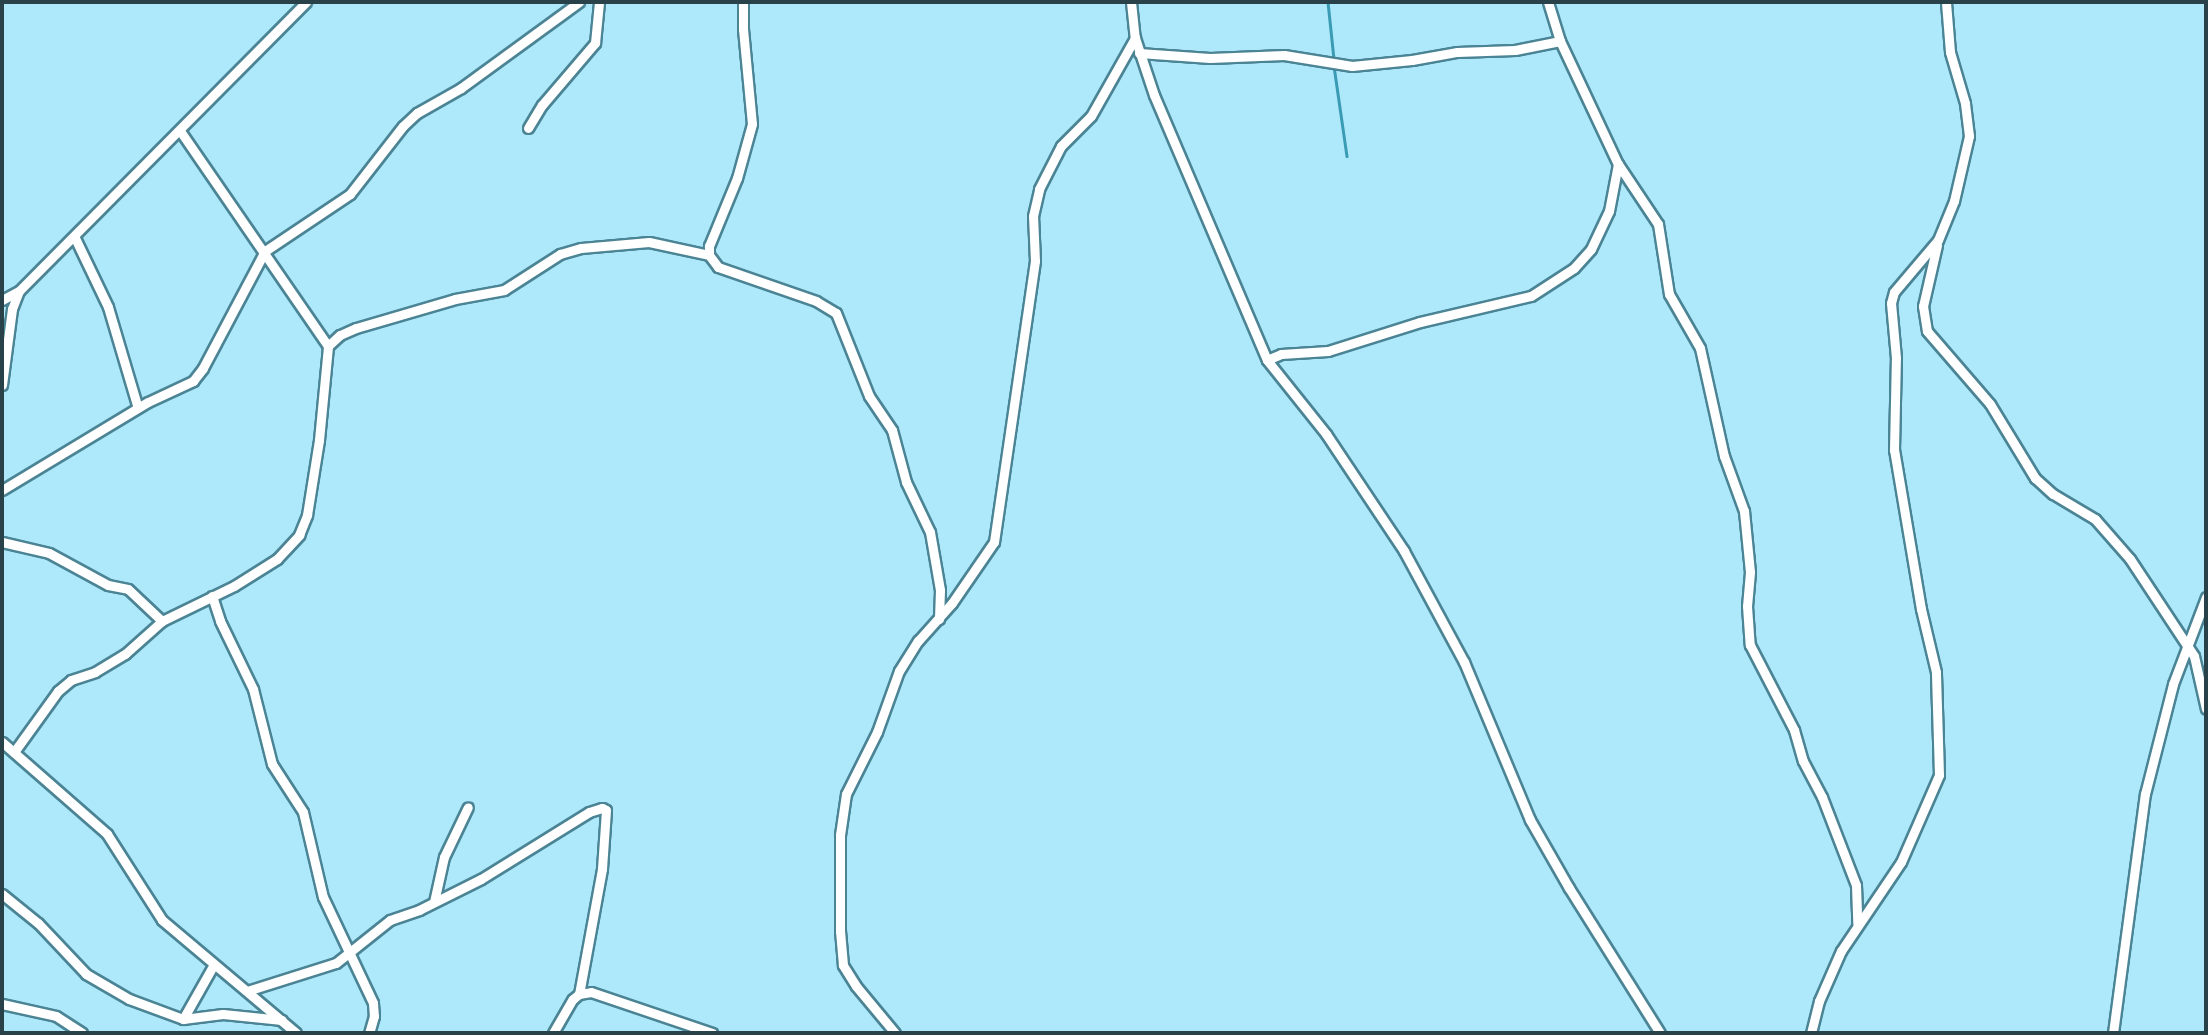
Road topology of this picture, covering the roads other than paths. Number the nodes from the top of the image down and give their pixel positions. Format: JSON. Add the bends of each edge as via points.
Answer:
{"nodes":[{"id":1,"x":306,"y":2,"type":"edge"},
{"id":2,"x":579,"y":2,"type":"edge"},
{"id":3,"x":599,"y":2,"type":"edge"},
{"id":4,"x":744,"y":2,"type":"edge"},
{"id":5,"x":1132,"y":2,"type":"edge"},
{"id":6,"x":1548,"y":2,"type":"edge"},
{"id":7,"x":1946,"y":2,"type":"edge"},
{"id":8,"x":1135,"y":38,"type":"junction"},
{"id":9,"x":1560,"y":41,"type":"junction"},
{"id":10,"x":1139,"y":53,"type":"junction"},
{"id":11,"x":528,"y":128,"type":"dead end"},
{"id":12,"x":180,"y":131,"type":"junction"},
{"id":13,"x":1618,"y":164,"type":"junction"},
{"id":14,"x":75,"y":237,"type":"junction"},
{"id":15,"x":1938,"y":240,"type":"junction"},
{"id":16,"x":265,"y":251,"type":"junction"},
{"id":17,"x":709,"y":255,"type":"junction"},
{"id":18,"x":19,"y":291,"type":"junction"},
{"id":19,"x":2,"y":300,"type":"edge"},
{"id":20,"x":12,"y":309,"type":"junction"},
{"id":21,"x":2,"y":320,"type":"edge"},
{"id":22,"x":328,"y":346,"type":"junction"},
{"id":23,"x":1267,"y":360,"type":"junction"},
{"id":24,"x":2,"y":385,"type":"edge"},
{"id":25,"x":138,"y":408,"type":"junction"},
{"id":26,"x":2,"y":490,"type":"edge"},
{"id":27,"x":2,"y":542,"type":"edge"},
{"id":28,"x":212,"y":596,"type":"junction"},
{"id":29,"x":2206,"y":597,"type":"edge"},
{"id":30,"x":939,"y":619,"type":"junction"},
{"id":31,"x":162,"y":621,"type":"junction"},
{"id":32,"x":2187,"y":646,"type":"junction"},
{"id":33,"x":2206,"y":709,"type":"edge"},
{"id":34,"x":2,"y":742,"type":"edge"},
{"id":35,"x":14,"y":752,"type":"junction"},
{"id":36,"x":468,"y":807,"type":"dead end"},
{"id":37,"x":2,"y":894,"type":"edge"},
{"id":38,"x":434,"y":902,"type":"junction"},
{"id":39,"x":1857,"y":925,"type":"junction"},
{"id":40,"x":348,"y":953,"type":"junction"},
{"id":41,"x":213,"y":966,"type":"junction"},
{"id":42,"x":247,"y":990,"type":"junction"},
{"id":43,"x":579,"y":994,"type":"junction"},
{"id":44,"x":2,"y":1004,"type":"edge"},
{"id":45,"x":183,"y":1019,"type":"junction"},
{"id":46,"x":282,"y":1020,"type":"junction"},
{"id":47,"x":82,"y":1033,"type":"edge"},
{"id":48,"x":296,"y":1033,"type":"edge"},
{"id":49,"x":369,"y":1033,"type":"edge"},
{"id":50,"x":553,"y":1033,"type":"edge"},
{"id":51,"x":712,"y":1033,"type":"edge"},
{"id":52,"x":895,"y":1033,"type":"edge"},
{"id":53,"x":1660,"y":1033,"type":"edge"},
{"id":54,"x":1811,"y":1033,"type":"edge"},
{"id":55,"x":2113,"y":1033,"type":"edge"}],
"edges":[{"from":1,"to":12,"type":"street"},
{"from":2,"to":16,"type":"street","via":[[461,88],[417,113],[350,194]]},
{"from":3,"to":11,"type":"street","via":[[595,43]]},
{"from":4,"to":17,"type":"street","via":[[752,124]]},
{"from":5,"to":8,"type":"street"},
{"from":6,"to":9,"type":"street"},
{"from":7,"to":15,"type":"street","via":[[1950,52],[1969,136],[1954,201]]},
{"from":8,"to":10,"type":"street"},
{"from":8,"to":30,"type":"street","via":[[1091,116],[1061,146],[1039,189],[1033,216],[1035,261],[1026,332],[994,542]]},
{"from":9,"to":10,"type":"street","via":[[1515,50],[1473,50],[1352,66],[1284,55],[1210,58]]},
{"from":9,"to":13,"type":"street"},
{"from":10,"to":23,"type":"street","via":[[1186,178]]},
{"from":12,"to":14,"type":"street"},
{"from":12,"to":16,"type":"street"},
{"from":13,"to":23,"type":"street","via":[[1609,211],[1591,249],[1574,268],[1531,296],[1420,322],[1328,351],[1281,354]]},
{"from":13,"to":39,"type":"street","via":[[1658,224],[1669,294],[1703,358],[1724,456],[1744,511],[1750,645],[1794,730],[1802,761],[1822,797],[1856,885]]},
{"from":14,"to":18,"type":"street"},
{"from":14,"to":25,"type":"street","via":[[108,307]]},
{"from":15,"to":32,"type":"street","via":[[1923,314],[1934,342],[1990,404],[2035,478],[2095,519],[2114,540]]},
{"from":15,"to":39,"type":"street","via":[[1899,286],[1891,303],[1896,358],[1894,450],[1936,673],[1939,775],[1901,862]]},
{"from":16,"to":22,"type":"street"},
{"from":16,"to":25,"type":"street","via":[[203,368],[182,387]]},
{"from":17,"to":22,"type":"street","via":[[649,242],[581,248],[561,254],[504,290],[356,328]]},
{"from":17,"to":30,"type":"street","via":[[718,267],[816,300],[836,313],[869,396],[892,430],[906,482],[930,532],[940,590]]},
{"from":18,"to":19,"type":"street"},
{"from":18,"to":20,"type":"street"},
{"from":20,"to":21,"type":"street"},
{"from":20,"to":24,"type":"street"},
{"from":22,"to":28,"type":"street","via":[[317,453],[307,515],[299,535],[277,559]]},
{"from":23,"to":53,"type":"street","via":[[1346,462],[1404,551],[1464,662],[1530,820]]},
{"from":25,"to":26,"type":"street"},
{"from":27,"to":31,"type":"street","via":[[49,553],[108,585],[128,589]]},
{"from":28,"to":31,"type":"street"},
{"from":28,"to":40,"type":"street","via":[[253,689],[272,764],[303,812],[323,897]]},
{"from":29,"to":32,"type":"street"},
{"from":30,"to":52,"type":"street","via":[[899,671],[877,732],[850,782],[841,835],[843,965]]},
{"from":31,"to":35,"type":"street","via":[[125,654],[58,691]]},
{"from":32,"to":33,"type":"street","via":[[2197,663]]},
{"from":32,"to":55,"type":"street","via":[[2145,794]]},
{"from":34,"to":35,"type":"street"},
{"from":35,"to":41,"type":"street","via":[[93,819],[119,850],[162,920]]},
{"from":36,"to":38,"type":"street","via":[[444,857]]},
{"from":37,"to":45,"type":"street","via":[[38,923],[86,974],[129,999]]},
{"from":38,"to":40,"type":"street","via":[[390,920]]},
{"from":38,"to":43,"type":"street","via":[[603,808],[602,869]]},
{"from":39,"to":54,"type":"street","via":[[1826,984]]},
{"from":40,"to":42,"type":"street","via":[[324,969]]},
{"from":40,"to":49,"type":"street","via":[[373,1003]]},
{"from":41,"to":42,"type":"street"},
{"from":41,"to":45,"type":"street"},
{"from":42,"to":46,"type":"street"},
{"from":43,"to":50,"type":"street"},
{"from":43,"to":51,"type":"street","via":[[600,994]]},
{"from":44,"to":47,"type":"street","via":[[56,1016]]},
{"from":45,"to":46,"type":"street","via":[[223,1014]]},
{"from":46,"to":48,"type":"street"}]}
